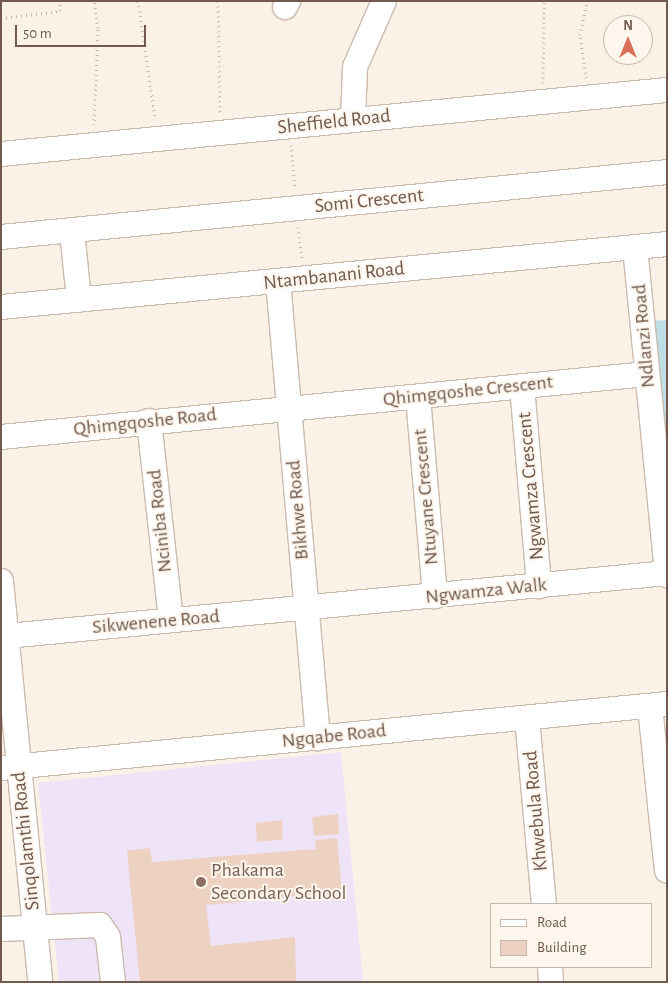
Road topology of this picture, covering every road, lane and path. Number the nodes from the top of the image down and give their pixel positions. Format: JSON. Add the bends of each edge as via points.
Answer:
{"nodes":[{"id":1,"x":60,"y":1,"type":"edge"},
{"id":2,"x":94,"y":1,"type":"edge"},
{"id":3,"x":138,"y":1,"type":"edge"},
{"id":4,"x":218,"y":1,"type":"edge"},
{"id":5,"x":384,"y":1,"type":"edge"},
{"id":6,"x":544,"y":1,"type":"edge"},
{"id":7,"x":587,"y":1,"type":"edge"},
{"id":8,"x":1,"y":18,"type":"edge"},
{"id":9,"x":586,"y":80,"type":"dead end"},
{"id":10,"x":667,"y":90,"type":"edge"},
{"id":11,"x":543,"y":102,"type":"junction"},
{"id":12,"x":220,"y":115,"type":"dead end"},
{"id":13,"x":352,"y":120,"type":"junction"},
{"id":14,"x":155,"y":122,"type":"dead end"},
{"id":15,"x":94,"y":128,"type":"dead end"},
{"id":16,"x":1,"y":154,"type":"edge"},
{"id":17,"x":667,"y":172,"type":"edge"},
{"id":18,"x":72,"y":231,"type":"junction"},
{"id":19,"x":1,"y":237,"type":"edge"},
{"id":20,"x":667,"y":244,"type":"edge"},
{"id":21,"x":635,"y":247,"type":"junction"},
{"id":22,"x":278,"y":281,"type":"junction"},
{"id":23,"x":80,"y":300,"type":"junction"},
{"id":24,"x":1,"y":307,"type":"edge"},
{"id":25,"x":647,"y":374,"type":"junction"},
{"id":26,"x":522,"y":386,"type":"junction"},
{"id":27,"x":418,"y":397,"type":"junction"},
{"id":28,"x":288,"y":407,"type":"junction"},
{"id":29,"x":148,"y":421,"type":"junction"},
{"id":30,"x":1,"y":437,"type":"edge"},
{"id":31,"x":667,"y":574,"type":"edge"},
{"id":32,"x":1,"y":581,"type":"edge"},
{"id":33,"x":539,"y":586,"type":"junction"},
{"id":34,"x":435,"y":596,"type":"junction"},
{"id":35,"x":306,"y":608,"type":"junction"},
{"id":36,"x":171,"y":620,"type":"junction"},
{"id":37,"x":6,"y":649,"type":"edge"},
{"id":38,"x":658,"y":705,"type":"edge"},
{"id":39,"x":527,"y":718,"type":"junction"},
{"id":40,"x":318,"y":738,"type":"junction"},
{"id":41,"x":10,"y":767,"type":"edge"},
{"id":42,"x":663,"y":804,"type":"edge"},
{"id":43,"x":667,"y":871,"type":"edge"},
{"id":44,"x":544,"y":903,"type":"edge"},
{"id":45,"x":34,"y":926,"type":"junction"},
{"id":46,"x":1,"y":929,"type":"edge"},
{"id":47,"x":550,"y":968,"type":"edge"},
{"id":48,"x":40,"y":982,"type":"edge"},
{"id":49,"x":113,"y":982,"type":"edge"},
{"id":50,"x":551,"y":982,"type":"edge"}],
"edges":[{"from":1,"to":8,"type":"path","via":[[60,11]]},
{"from":2,"to":15,"type":"path","via":[[98,28]]},
{"from":3,"to":14,"type":"path"},
{"from":4,"to":12,"type":"path"},
{"from":5,"to":13,"type":"street","via":[[355,67]]},
{"from":6,"to":11,"type":"path"},
{"from":7,"to":9,"type":"path","via":[[580,35]]},
{"from":10,"to":11,"type":"street","name":"Sheffield Road"},
{"from":11,"to":13,"type":"street","name":"Sheffield Road"},
{"from":13,"to":16,"type":"street","name":"Sheffield Road"},
{"from":17,"to":18,"type":"street","name":"Somi Crescent"},
{"from":18,"to":19,"type":"street","name":"Somi Crescent"},
{"from":18,"to":23,"type":"street"},
{"from":20,"to":21,"type":"street","name":"Ntambanani Road"},
{"from":21,"to":22,"type":"street","name":"Ntambanani Road"},
{"from":21,"to":25,"type":"street","name":"Ndlanzi Road"},
{"from":22,"to":23,"type":"street","name":"Ntambanani Road"},
{"from":22,"to":28,"type":"street","name":"Bikhwe Road"},
{"from":23,"to":24,"type":"street","name":"Ntambanani Road"},
{"from":25,"to":26,"type":"street","name":"Qhimgqoshe Crescent"},
{"from":25,"to":31,"type":"street","name":"Ndlanzi Road"},
{"from":26,"to":27,"type":"street","name":"Qhimgqoshe Crescent"},
{"from":26,"to":33,"type":"street","name":"Ngwamza Crescent"},
{"from":27,"to":28,"type":"street","name":"Qhimgqoshe Crescent"},
{"from":27,"to":34,"type":"street","name":"Ntuyane Crescent"},
{"from":28,"to":29,"type":"street","name":"Qhimgqoshe Road"},
{"from":28,"to":35,"type":"street","name":"Bikhwe Road"},
{"from":29,"to":30,"type":"street","name":"Qhimgqoshe Road"},
{"from":29,"to":36,"type":"street","name":"Nciniba Road"},
{"from":31,"to":33,"type":"street","name":"Ngwamza Walk"},
{"from":32,"to":37,"type":"street","name":"Sinqolamthi Road"},
{"from":33,"to":34,"type":"street","name":"Ngwamza Walk"},
{"from":34,"to":35,"type":"street","name":"Ngwamza Walk"},
{"from":35,"to":36,"type":"street","name":"Sikwenene Road"},
{"from":35,"to":40,"type":"street","name":"Bikhwe Road"},
{"from":36,"to":37,"type":"street","name":"Sikwenene Road"},
{"from":37,"to":41,"type":"street","name":"Sinqolamthi Road"},
{"from":38,"to":39,"type":"street","name":"Ngqabe Road"},
{"from":38,"to":42,"type":"street"},
{"from":39,"to":40,"type":"street","name":"Ngqabe Road"},
{"from":39,"to":44,"type":"street","name":"Khwebula Road"},
{"from":40,"to":41,"type":"street","name":"Ngqabe Road"},
{"from":41,"to":45,"type":"street","name":"Sinqolamthi Road"},
{"from":42,"to":43,"type":"street"},
{"from":45,"to":46,"type":"street"},
{"from":45,"to":48,"type":"street","name":"Sinqolamthi Road"},
{"from":45,"to":49,"type":"street","via":[[104,927]]},
{"from":47,"to":50,"type":"street"}]}
